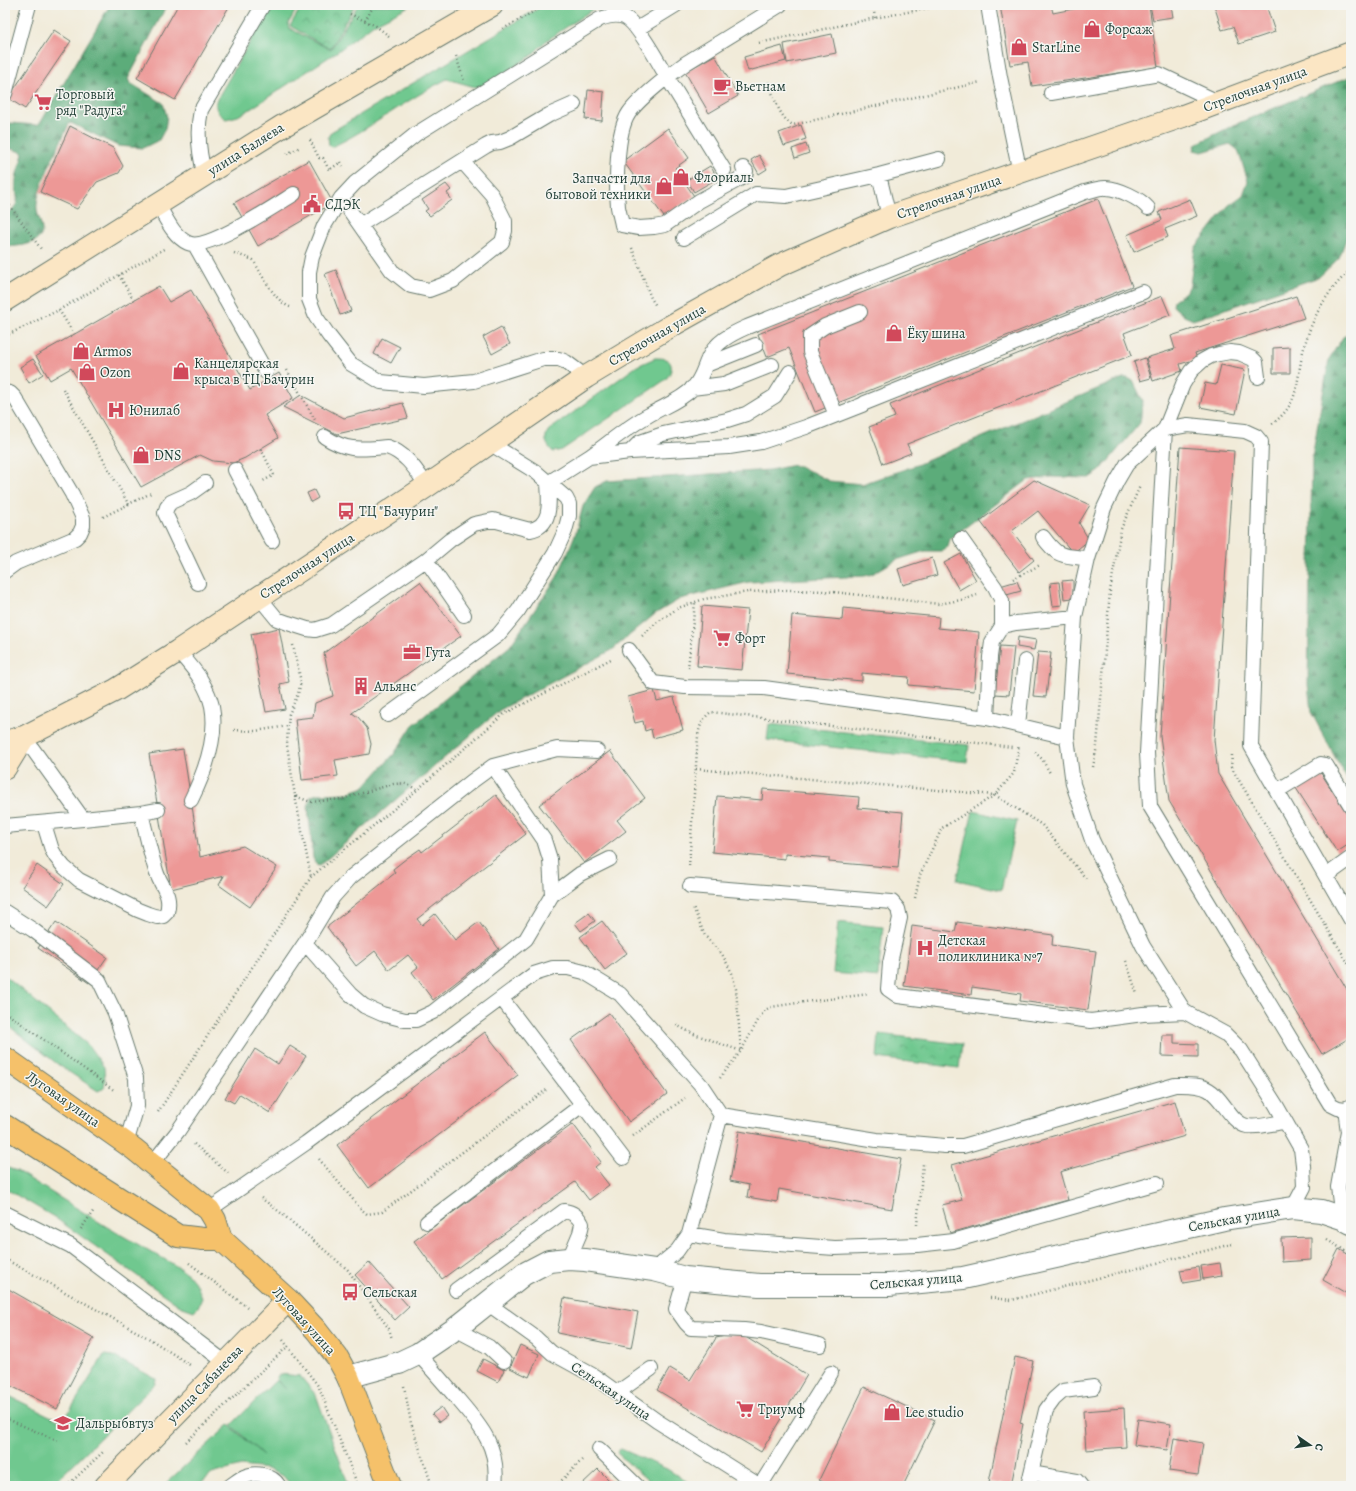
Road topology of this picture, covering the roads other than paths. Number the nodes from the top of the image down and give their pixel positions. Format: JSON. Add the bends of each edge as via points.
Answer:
{"nodes":[{"id":1,"x":29,"y":5,"type":"edge"},
{"id":2,"x":263,"y":5,"type":"edge"},
{"id":3,"x":492,"y":5,"type":"edge"},
{"id":4,"x":676,"y":5,"type":"edge"},
{"id":5,"x":780,"y":5,"type":"edge"},
{"id":6,"x":988,"y":5,"type":"edge"},
{"id":7,"x":637,"y":29,"type":"junction"},
{"id":8,"x":1351,"y":53,"type":"edge"},
{"id":9,"x":8,"y":66,"type":"edge"},
{"id":10,"x":667,"y":77,"type":"junction"},
{"id":11,"x":1051,"y":93,"type":"dead end"},
{"id":12,"x":5,"y":94,"type":"edge"},
{"id":13,"x":1218,"y":102,"type":"junction"},
{"id":14,"x":574,"y":104,"type":"dead end"},
{"id":15,"x":939,"y":159,"type":"dead end"},
{"id":16,"x":462,"y":161,"type":"junction"},
{"id":17,"x":743,"y":168,"type":"dead end"},
{"id":18,"x":724,"y":170,"type":"dead end"},
{"id":19,"x":1020,"y":173,"type":"junction"},
{"id":20,"x":878,"y":175,"type":"junction"},
{"id":21,"x":205,"y":176,"type":"junction"},
{"id":22,"x":294,"y":194,"type":"dead end"},
{"id":23,"x":342,"y":198,"type":"junction"},
{"id":24,"x":158,"y":205,"type":"junction"},
{"id":25,"x":1148,"y":208,"type":"dead end"},
{"id":26,"x":889,"y":217,"type":"junction"},
{"id":27,"x":360,"y":224,"type":"junction"},
{"id":28,"x":684,"y":238,"type":"dead end"},
{"id":29,"x":195,"y":245,"type":"junction"},
{"id":30,"x":1143,"y":292,"type":"dead end"},
{"id":31,"x":5,"y":300,"type":"edge"},
{"id":32,"x":860,"y":312,"type":"dead end"},
{"id":33,"x":756,"y":345,"type":"dead end"},
{"id":34,"x":706,"y":364,"type":"junction"},
{"id":35,"x":772,"y":365,"type":"dead end"},
{"id":36,"x":266,"y":372,"type":"dead end"},
{"id":37,"x":790,"y":372,"type":"dead end"},
{"id":38,"x":586,"y":377,"type":"junction"},
{"id":39,"x":1258,"y":377,"type":"dead end"},
{"id":40,"x":692,"y":388,"type":"junction"},
{"id":41,"x":5,"y":392,"type":"edge"},
{"id":42,"x":836,"y":415,"type":"junction"},
{"id":43,"x":1165,"y":429,"type":"junction"},
{"id":44,"x":325,"y":437,"type":"dead end"},
{"id":45,"x":491,"y":444,"type":"junction"},
{"id":46,"x":630,"y":452,"type":"junction"},
{"id":47,"x":589,"y":457,"type":"junction"},
{"id":48,"x":235,"y":470,"type":"dead end"},
{"id":49,"x":205,"y":483,"type":"dead end"},
{"id":50,"x":548,"y":483,"type":"junction"},
{"id":51,"x":427,"y":486,"type":"junction"},
{"id":52,"x":1043,"y":537,"type":"dead end"},
{"id":53,"x":961,"y":539,"type":"dead end"},
{"id":54,"x":272,"y":542,"type":"dead end"},
{"id":55,"x":1088,"y":559,"type":"junction"},
{"id":56,"x":426,"y":560,"type":"junction"},
{"id":57,"x":5,"y":571,"type":"edge"},
{"id":58,"x":198,"y":583,"type":"dead end"},
{"id":59,"x":259,"y":597,"type":"junction"},
{"id":60,"x":464,"y":615,"type":"dead end"},
{"id":61,"x":1075,"y":617,"type":"junction"},
{"id":62,"x":1002,"y":626,"type":"junction"},
{"id":63,"x":629,"y":650,"type":"road end"},
{"id":64,"x":178,"y":651,"type":"junction"},
{"id":65,"x":1025,"y":661,"type":"dead end"},
{"id":66,"x":388,"y":715,"type":"dead end"},
{"id":67,"x":987,"y":718,"type":"junction"},
{"id":68,"x":1018,"y":725,"type":"junction"},
{"id":69,"x":1067,"y":737,"type":"junction"},
{"id":70,"x":14,"y":740,"type":"edge"},
{"id":71,"x":596,"y":751,"type":"dead end"},
{"id":72,"x":493,"y":766,"type":"junction"},
{"id":73,"x":5,"y":768,"type":"edge"},
{"id":74,"x":1277,"y":791,"type":"junction"},
{"id":75,"x":191,"y":800,"type":"dead end"},
{"id":76,"x":1351,"y":806,"type":"edge"},
{"id":77,"x":158,"y":810,"type":"dead end"},
{"id":78,"x":141,"y":813,"type":"junction"},
{"id":79,"x":83,"y":819,"type":"junction"},
{"id":80,"x":44,"y":824,"type":"junction"},
{"id":81,"x":5,"y":826,"type":"edge"},
{"id":82,"x":1351,"y":858,"type":"edge"},
{"id":83,"x":610,"y":859,"type":"dead end"},
{"id":84,"x":1326,"y":876,"type":"junction"},
{"id":85,"x":690,"y":886,"type":"road end"},
{"id":86,"x":552,"y":895,"type":"junction"},
{"id":87,"x":5,"y":912,"type":"edge"},
{"id":88,"x":1351,"y":920,"type":"edge"},
{"id":89,"x":305,"y":943,"type":"junction"},
{"id":90,"x":502,"y":998,"type":"junction"},
{"id":91,"x":1185,"y":1012,"type":"junction"},
{"id":92,"x":5,"y":1058,"type":"edge"},
{"id":93,"x":582,"y":1106,"type":"junction"},
{"id":94,"x":1348,"y":1108,"type":"edge"},
{"id":95,"x":721,"y":1115,"type":"junction"},
{"id":96,"x":1284,"y":1122,"type":"junction"},
{"id":97,"x":5,"y":1126,"type":"edge"},
{"id":98,"x":126,"y":1144,"type":"junction"},
{"id":99,"x":619,"y":1153,"type":"road end"},
{"id":100,"x":152,"y":1164,"type":"junction"},
{"id":101,"x":1157,"y":1183,"type":"dead end"},
{"id":102,"x":1293,"y":1208,"type":"junction"},
{"id":103,"x":209,"y":1210,"type":"junction"},
{"id":104,"x":5,"y":1213,"type":"edge"},
{"id":105,"x":1347,"y":1221,"type":"edge"},
{"id":106,"x":427,"y":1222,"type":"dead end"},
{"id":107,"x":689,"y":1234,"type":"junction"},
{"id":108,"x":221,"y":1239,"type":"junction"},
{"id":109,"x":569,"y":1259,"type":"junction"},
{"id":110,"x":654,"y":1270,"type":"junction"},
{"id":111,"x":685,"y":1278,"type":"junction"},
{"id":112,"x":456,"y":1290,"type":"dead end"},
{"id":113,"x":288,"y":1300,"type":"junction"},
{"id":114,"x":487,"y":1303,"type":"junction"},
{"id":115,"x":455,"y":1329,"type":"junction"},
{"id":116,"x":820,"y":1345,"type":"dead end"},
{"id":117,"x":409,"y":1359,"type":"junction"},
{"id":118,"x":504,"y":1361,"type":"dead end"},
{"id":119,"x":226,"y":1363,"type":"junction"},
{"id":120,"x":651,"y":1369,"type":"dead end"},
{"id":121,"x":831,"y":1373,"type":"dead end"},
{"id":122,"x":348,"y":1377,"type":"junction"},
{"id":123,"x":1094,"y":1387,"type":"dead end"},
{"id":124,"x":619,"y":1394,"type":"junction"},
{"id":125,"x":598,"y":1449,"type":"road end"},
{"id":126,"x":1030,"y":1480,"type":"edge"},
{"id":127,"x":106,"y":1486,"type":"edge"},
{"id":128,"x":230,"y":1486,"type":"edge"},
{"id":129,"x":279,"y":1486,"type":"edge"},
{"id":130,"x":390,"y":1486,"type":"edge"},
{"id":131,"x":495,"y":1486,"type":"edge"},
{"id":132,"x":637,"y":1486,"type":"edge"},
{"id":133,"x":760,"y":1486,"type":"edge"},
{"id":134,"x":1081,"y":1486,"type":"edge"}],
"edges":[{"from":1,"to":9,"type":"lane"},
{"from":2,"to":21,"type":"lane","via":[[201,110],[199,154]]},
{"from":3,"to":21,"type":"main road","name":"улица Баляева","via":[[281,127]]},
{"from":4,"to":7,"type":"lane"},
{"from":5,"to":10,"type":"lane"},
{"from":6,"to":19,"type":"lane"},
{"from":7,"to":10,"type":"lane"},
{"from":7,"to":23,"type":"lane","via":[[625,17],[612,15],[600,19],[416,134],[355,183]]},
{"from":8,"to":13,"type":"main road","name":"Стрелочная улица"},
{"from":9,"to":12,"type":"lane"},
{"from":10,"to":17,"type":"lane","via":[[628,114],[622,132],[617,172],[618,209],[622,225],[639,228],[665,225],[699,201],[745,176],[746,170]]},
{"from":10,"to":18,"type":"lane"},
{"from":11,"to":13,"type":"lane","via":[[1159,74]]},
{"from":13,"to":19,"type":"main road","name":"Стрелочная улица"},
{"from":14,"to":16,"type":"lane","via":[[549,115],[510,138],[486,146]]},
{"from":15,"to":20,"type":"lane"},
{"from":16,"to":27,"type":"lane"},
{"from":16,"to":27,"type":"lane","via":[[492,195],[505,221],[505,231],[502,242],[454,280],[429,290],[411,286],[392,271]]},
{"from":19,"to":26,"type":"main road","name":"Стрелочная улица"},
{"from":20,"to":26,"type":"lane"},
{"from":20,"to":28,"type":"lane","via":[[786,196],[756,194]]},
{"from":21,"to":24,"type":"main road","name":"улица Баляева"},
{"from":22,"to":29,"type":"lane","via":[[245,224]]},
{"from":23,"to":27,"type":"lane"},
{"from":23,"to":38,"type":"lane","via":[[324,226],[312,258],[309,299],[316,317],[351,364],[381,382],[424,386],[474,381],[543,360],[559,359]]},
{"from":24,"to":29,"type":"lane","via":[[181,239]]},
{"from":24,"to":31,"type":"main road","name":"улица Баляева"},
{"from":25,"to":34,"type":"lane","via":[[1133,196],[1106,188],[1085,192],[731,334],[711,353]]},
{"from":26,"to":38,"type":"main road","name":"Стрелочная улица","via":[[780,265]]},
{"from":29,"to":36,"type":"lane"},
{"from":30,"to":42,"type":"lane"},
{"from":32,"to":42,"type":"lane","via":[[825,326],[810,336],[810,352]]},
{"from":33,"to":34,"type":"lane"},
{"from":34,"to":40,"type":"lane","via":[[702,377]]},
{"from":35,"to":40,"type":"lane","via":[[724,384]]},
{"from":37,"to":46,"type":"lane","via":[[775,396],[746,414],[663,434],[640,442]]},
{"from":38,"to":45,"type":"main road","name":"Стрелочная улица"},
{"from":39,"to":43,"type":"lane","via":[[1256,362],[1253,359],[1230,352],[1211,356],[1191,371]]},
{"from":40,"to":47,"type":"lane","via":[[677,401],[636,423]]},
{"from":41,"to":57,"type":"lane","via":[[15,398],[72,494],[83,518],[83,526],[75,538],[16,563]]},
{"from":42,"to":46,"type":"lane","via":[[761,442],[729,447]]},
{"from":43,"to":55,"type":"lane","via":[[1127,464],[1104,508]]},
{"from":43,"to":74,"type":"lane","via":[[1188,425],[1245,431],[1256,436],[1261,442],[1251,746]]},
{"from":43,"to":94,"type":"lane","via":[[1147,753],[1150,806],[1330,1104],[1338,1108]]},
{"from":44,"to":51,"type":"lane","via":[[351,449],[387,447],[397,451],[410,463]]},
{"from":45,"to":50,"type":"lane","via":[[536,472]]},
{"from":45,"to":51,"type":"main road","name":"Стрелочная улица"},
{"from":46,"to":47,"type":"lane"},
{"from":47,"to":50,"type":"lane"},
{"from":48,"to":54,"type":"lane"},
{"from":49,"to":58,"type":"lane","via":[[171,502],[165,513]]},
{"from":50,"to":56,"type":"lane","via":[[549,507],[544,523],[536,529],[530,530],[493,520],[474,524]]},
{"from":50,"to":66,"type":"lane","via":[[566,498],[569,516],[555,553],[518,611],[498,635]]},
{"from":51,"to":59,"type":"main road","name":"Стрелочная улица"},
{"from":52,"to":55,"type":"lane","via":[[1052,550],[1061,556]]},
{"from":53,"to":62,"type":"lane","via":[[1002,601]]},
{"from":55,"to":61,"type":"lane"},
{"from":56,"to":59,"type":"lane","via":[[331,625],[320,629],[307,629],[277,619]]},
{"from":56,"to":60,"type":"lane"},
{"from":59,"to":64,"type":"main road","name":"Стрелочная улица"},
{"from":61,"to":62,"type":"lane"},
{"from":61,"to":69,"type":"lane"},
{"from":62,"to":67,"type":"lane","via":[[992,642]]},
{"from":63,"to":67,"type":"lane","via":[[653,683],[685,687],[764,688]]},
{"from":64,"to":70,"type":"main road","name":"Стрелочная улица","via":[[116,690]]},
{"from":64,"to":75,"type":"lane","via":[[200,679],[212,704],[214,725],[201,780]]},
{"from":65,"to":68,"type":"lane"},
{"from":67,"to":68,"type":"lane"},
{"from":68,"to":69,"type":"lane"},
{"from":69,"to":91,"type":"lane","via":[[1073,784],[1092,840],[1143,946]]},
{"from":70,"to":73,"type":"main road"},
{"from":70,"to":79,"type":"lane"},
{"from":71,"to":72,"type":"lane","via":[[557,749]]},
{"from":72,"to":86,"type":"lane","via":[[544,840],[550,860]]},
{"from":72,"to":89,"type":"lane","via":[[351,877],[333,897]]},
{"from":74,"to":76,"type":"lane","via":[[1321,764],[1326,765]]},
{"from":74,"to":84,"type":"lane"},
{"from":77,"to":78,"type":"lane"},
{"from":78,"to":79,"type":"lane"},
{"from":78,"to":80,"type":"lane","via":[[156,873],[169,904],[163,916],[157,917],[138,910],[79,880],[56,857]]},
{"from":79,"to":80,"type":"lane"},
{"from":80,"to":81,"type":"lane"},
{"from":82,"to":84,"type":"lane"},
{"from":83,"to":86,"type":"lane","via":[[580,874]]},
{"from":84,"to":88,"type":"lane"},
{"from":85,"to":91,"type":"lane","via":[[892,902],[900,918],[890,963],[888,989],[898,996],[1091,1021],[1143,1014]]},
{"from":86,"to":89,"type":"lane","via":[[526,939],[433,1012],[416,1020],[394,1018],[364,1006],[350,994]]},
{"from":87,"to":98,"type":"lane","via":[[99,980],[116,1013],[136,1078],[138,1106]]},
{"from":89,"to":100,"type":"lane","via":[[178,1131]]},
{"from":90,"to":93,"type":"lane"},
{"from":90,"to":95,"type":"lane","via":[[534,974],[553,968],[584,972],[620,994],[701,1085]]},
{"from":90,"to":103,"type":"lane","via":[[306,1143]]},
{"from":91,"to":96,"type":"lane","via":[[1225,1034],[1241,1050]]},
{"from":92,"to":98,"type":"main road","name":"Луговая улица"},
{"from":93,"to":99,"type":"lane"},
{"from":93,"to":106,"type":"lane"},
{"from":94,"to":105,"type":"lane","via":[[1348,1132],[1338,1187]]},
{"from":95,"to":96,"type":"lane","via":[[878,1140],[963,1146],[1175,1085],[1208,1089],[1218,1096],[1235,1118],[1245,1126]]},
{"from":95,"to":107,"type":"lane"},
{"from":96,"to":102,"type":"lane","via":[[1300,1149],[1303,1165],[1304,1187]]},
{"from":97,"to":108,"type":"main road","via":[[178,1236]]},
{"from":98,"to":100,"type":"main road","name":"Луговая улица"},
{"from":100,"to":103,"type":"main road","name":"Луговая улица"},
{"from":101,"to":107,"type":"lane","via":[[953,1241],[917,1245],[835,1248],[724,1240]]},
{"from":102,"to":105,"type":"street","name":"Сельская улица","via":[[1321,1212]]},
{"from":102,"to":111,"type":"street","name":"Сельская улица","via":[[1224,1219],[962,1278],[889,1285],[838,1286],[759,1285]]},
{"from":103,"to":108,"type":"main road","name":"Луговая улица"},
{"from":104,"to":119,"type":"lane","via":[[70,1246]]},
{"from":107,"to":110,"type":"lane","via":[[677,1251]]},
{"from":108,"to":113,"type":"main road","name":"Луговая улица"},
{"from":109,"to":110,"type":"street","name":"Сельская улица"},
{"from":109,"to":112,"type":"lane","via":[[582,1224],[573,1213],[564,1211]]},
{"from":109,"to":114,"type":"street","name":"Сельская улица","via":[[549,1261],[524,1274]]},
{"from":110,"to":111,"type":"street","name":"Сельская улица"},
{"from":111,"to":116,"type":"lane","via":[[676,1309],[691,1328],[761,1332]]},
{"from":113,"to":119,"type":"main road","name":"улица Сабанеева"},
{"from":113,"to":122,"type":"main road","name":"Луговая улица","via":[[316,1330],[337,1357]]},
{"from":114,"to":115,"type":"street","name":"Сельская улица"},
{"from":114,"to":124,"type":"lane","name":"Сельская улица","via":[[536,1338],[552,1353],[594,1376]]},
{"from":115,"to":117,"type":"street","name":"Сельская улица"},
{"from":115,"to":118,"type":"lane","via":[[489,1347]]},
{"from":117,"to":122,"type":"street","name":"Сельская улица"},
{"from":117,"to":131,"type":"lane","via":[[480,1425],[494,1457]]},
{"from":119,"to":127,"type":"main road","name":"улица Сабанеева"},
{"from":120,"to":124,"type":"lane"},
{"from":121,"to":133,"type":"lane"},
{"from":122,"to":130,"type":"main road","name":"Луговая улица"},
{"from":123,"to":126,"type":"lane","via":[[1064,1391],[1046,1410]]},
{"from":124,"to":133,"type":"lane","name":"Сельская улица","via":[[657,1422]]},
{"from":125,"to":132,"type":"lane"},
{"from":126,"to":134,"type":"lane","via":[[1077,1481]]},
{"from":128,"to":129,"type":"lane","via":[[245,1476],[256,1474],[275,1479]]}]}
